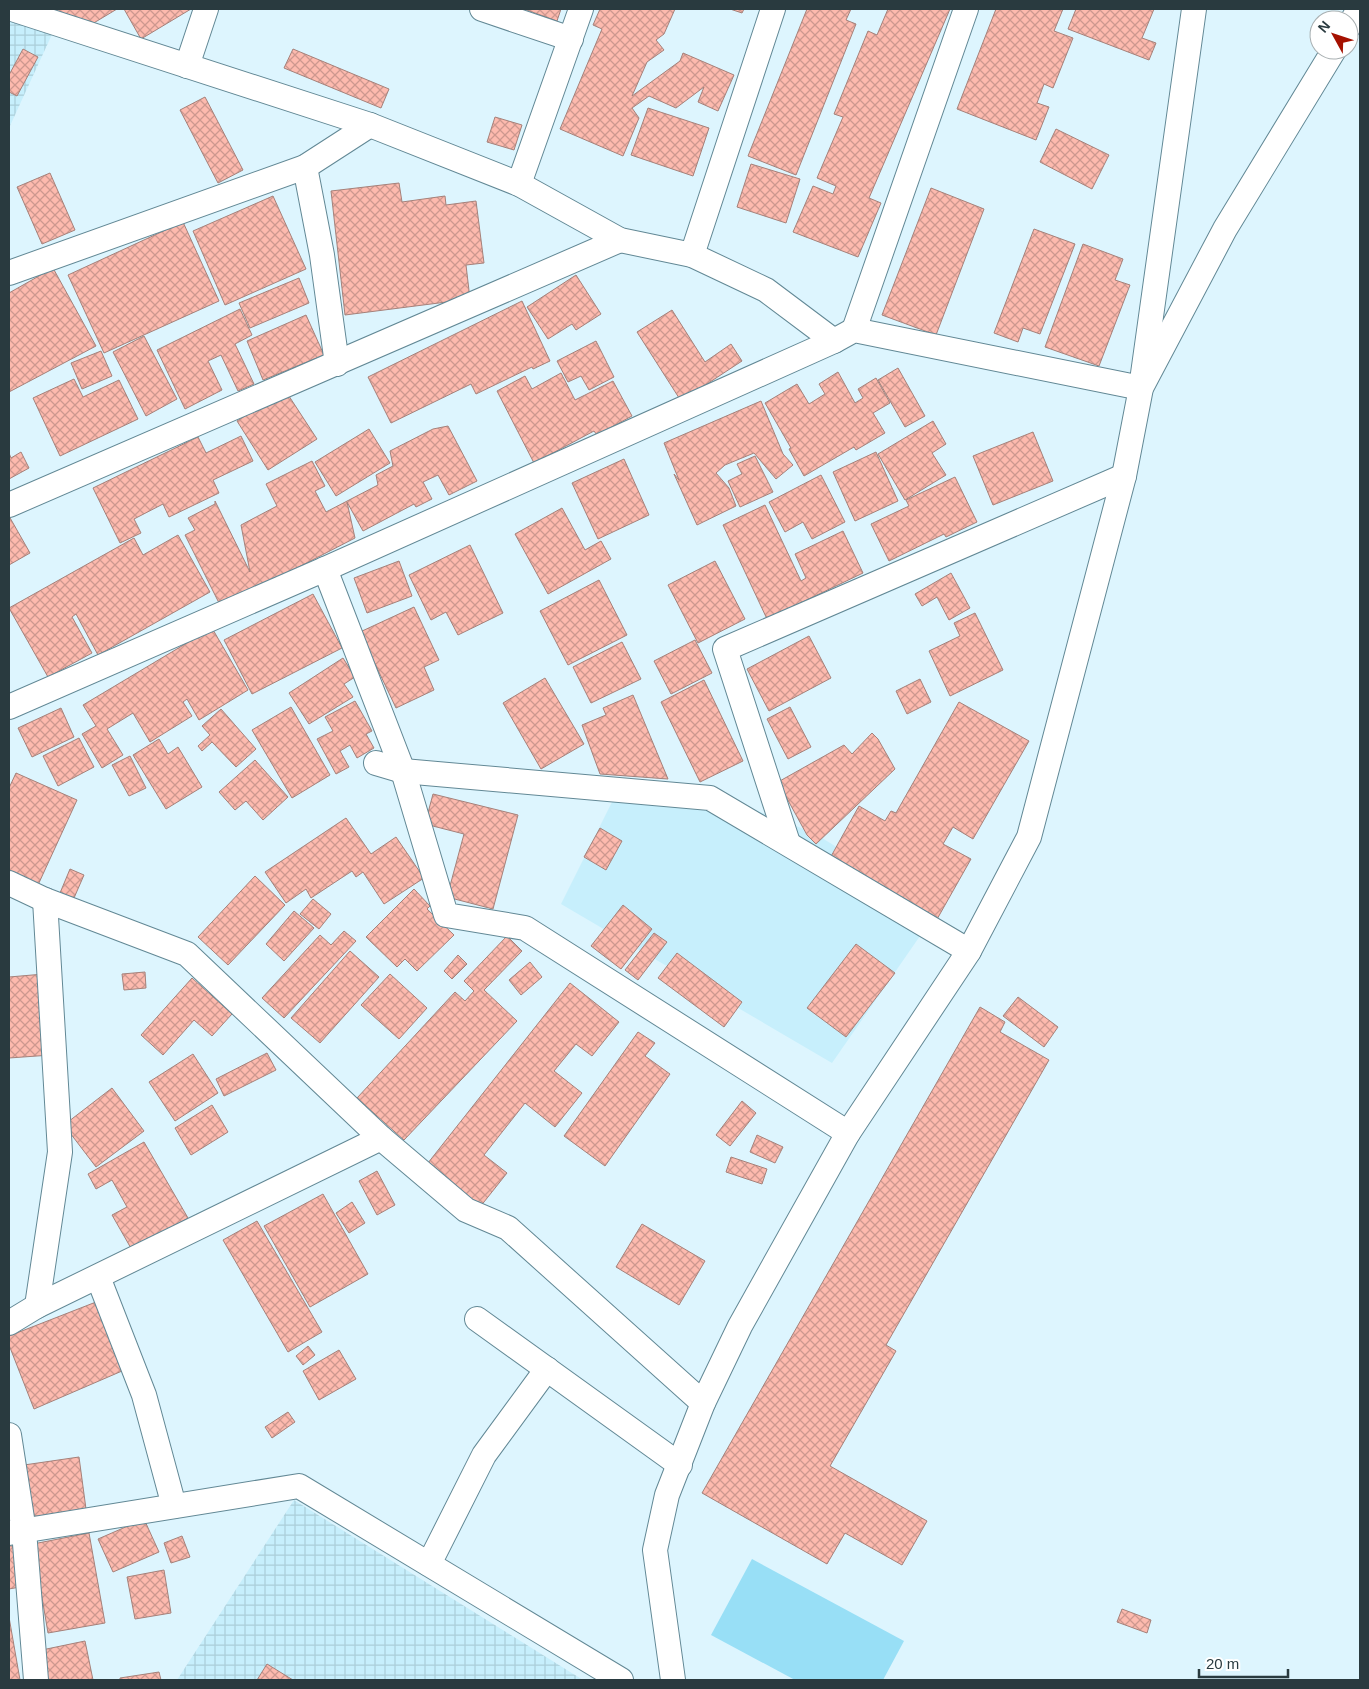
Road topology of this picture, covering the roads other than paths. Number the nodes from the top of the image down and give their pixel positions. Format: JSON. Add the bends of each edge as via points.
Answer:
{"nodes":[{"id":1,"x":12,"y":9,"type":"edge"},
{"id":2,"x":206,"y":9,"type":"edge"},
{"id":3,"x":482,"y":9,"type":"edge"},
{"id":4,"x":581,"y":9,"type":"edge"},
{"id":5,"x":773,"y":9,"type":"edge"},
{"id":6,"x":966,"y":9,"type":"edge"},
{"id":7,"x":1194,"y":9,"type":"edge"},
{"id":8,"x":571,"y":39,"type":"junction"},
{"id":9,"x":1328,"y":60,"type":"edge"},
{"id":10,"x":187,"y":66,"type":"junction"},
{"id":11,"x":370,"y":125,"type":"junction"},
{"id":12,"x":305,"y":167,"type":"junction"},
{"id":13,"x":519,"y":184,"type":"junction"},
{"id":14,"x":620,"y":240,"type":"junction"},
{"id":15,"x":692,"y":255,"type":"junction"},
{"id":16,"x":9,"y":272,"type":"edge"},
{"id":17,"x":854,"y":330,"type":"junction"},
{"id":18,"x":834,"y":340,"type":"junction"},
{"id":19,"x":337,"y":364,"type":"junction"},
{"id":20,"x":1141,"y":388,"type":"junction"},
{"id":21,"x":1124,"y":476,"type":"junction"},
{"id":22,"x":9,"y":505,"type":"edge"},
{"id":23,"x":325,"y":569,"type":"junction"},
{"id":24,"x":9,"y":707,"type":"edge"},
{"id":25,"x":376,"y":763,"type":"dead end"},
{"id":26,"x":403,"y":772,"type":"junction"},
{"id":27,"x":788,"y":843,"type":"junction"},
{"id":28,"x":9,"y":883,"type":"edge"},
{"id":29,"x":45,"y":900,"type":"junction"},
{"id":30,"x":969,"y":951,"type":"junction"},
{"id":31,"x":848,"y":1132,"type":"junction"},
{"id":32,"x":381,"y":1138,"type":"junction"},
{"id":33,"x":98,"y":1277,"type":"junction"},
{"id":34,"x":37,"y":1306,"type":"junction"},
{"id":35,"x":478,"y":1319,"type":"dead end"},
{"id":36,"x":9,"y":1323,"type":"edge"},
{"id":37,"x":548,"y":1368,"type":"junction"},
{"id":38,"x":702,"y":1403,"type":"junction"},
{"id":39,"x":9,"y":1434,"type":"edge"},
{"id":40,"x":680,"y":1465,"type":"junction"},
{"id":41,"x":174,"y":1506,"type":"junction"},
{"id":42,"x":16,"y":1532,"type":"edge"},
{"id":43,"x":429,"y":1564,"type":"junction"},
{"id":44,"x":36,"y":1680,"type":"edge"},
{"id":45,"x":621,"y":1680,"type":"edge"},
{"id":46,"x":673,"y":1680,"type":"edge"}],
"edges":[{"from":1,"to":10,"type":"street"},
{"from":2,"to":10,"type":"street"},
{"from":3,"to":8,"type":"street"},
{"from":4,"to":8,"type":"street"},
{"from":5,"to":15,"type":"street"},
{"from":6,"to":17,"type":"street"},
{"from":7,"to":20,"type":"street"},
{"from":8,"to":13,"type":"street"},
{"from":9,"to":20,"type":"street","via":[[1225,229]]},
{"from":10,"to":11,"type":"street"},
{"from":11,"to":12,"type":"street"},
{"from":11,"to":13,"type":"street"},
{"from":12,"to":16,"type":"street"},
{"from":12,"to":19,"type":"street","via":[[322,255]]},
{"from":13,"to":14,"type":"street"},
{"from":14,"to":15,"type":"street"},
{"from":14,"to":19,"type":"street"},
{"from":15,"to":18,"type":"street","via":[[766,290]]},
{"from":17,"to":18,"type":"street"},
{"from":17,"to":20,"type":"street"},
{"from":18,"to":23,"type":"street"},
{"from":19,"to":22,"type":"street"},
{"from":20,"to":21,"type":"street"},
{"from":21,"to":27,"type":"street","via":[[725,649]]},
{"from":21,"to":30,"type":"street","via":[[1029,837]]},
{"from":23,"to":24,"type":"street"},
{"from":23,"to":26,"type":"street"},
{"from":25,"to":26,"type":"street"},
{"from":26,"to":27,"type":"street","via":[[710,798]]},
{"from":26,"to":31,"type":"street","via":[[446,915],[525,928]]},
{"from":27,"to":30,"type":"street"},
{"from":28,"to":29,"type":"street"},
{"from":29,"to":32,"type":"street","via":[[187,954]]},
{"from":29,"to":34,"type":"street","via":[[60,1152]]},
{"from":30,"to":31,"type":"street"},
{"from":31,"to":38,"type":"street","via":[[740,1326]]},
{"from":32,"to":33,"type":"street"},
{"from":32,"to":38,"type":"street","via":[[466,1210],[508,1228]]},
{"from":33,"to":34,"type":"street"},
{"from":33,"to":41,"type":"street","via":[[144,1395]]},
{"from":34,"to":36,"type":"street"},
{"from":35,"to":37,"type":"street"},
{"from":37,"to":40,"type":"street"},
{"from":37,"to":43,"type":"street","via":[[484,1454]]},
{"from":38,"to":40,"type":"street"},
{"from":39,"to":42,"type":"street"},
{"from":40,"to":46,"type":"street","via":[[667,1494],[655,1550]]},
{"from":41,"to":42,"type":"street"},
{"from":41,"to":43,"type":"street","via":[[299,1486]]},
{"from":42,"to":44,"type":"street"},
{"from":43,"to":45,"type":"street"}]}
